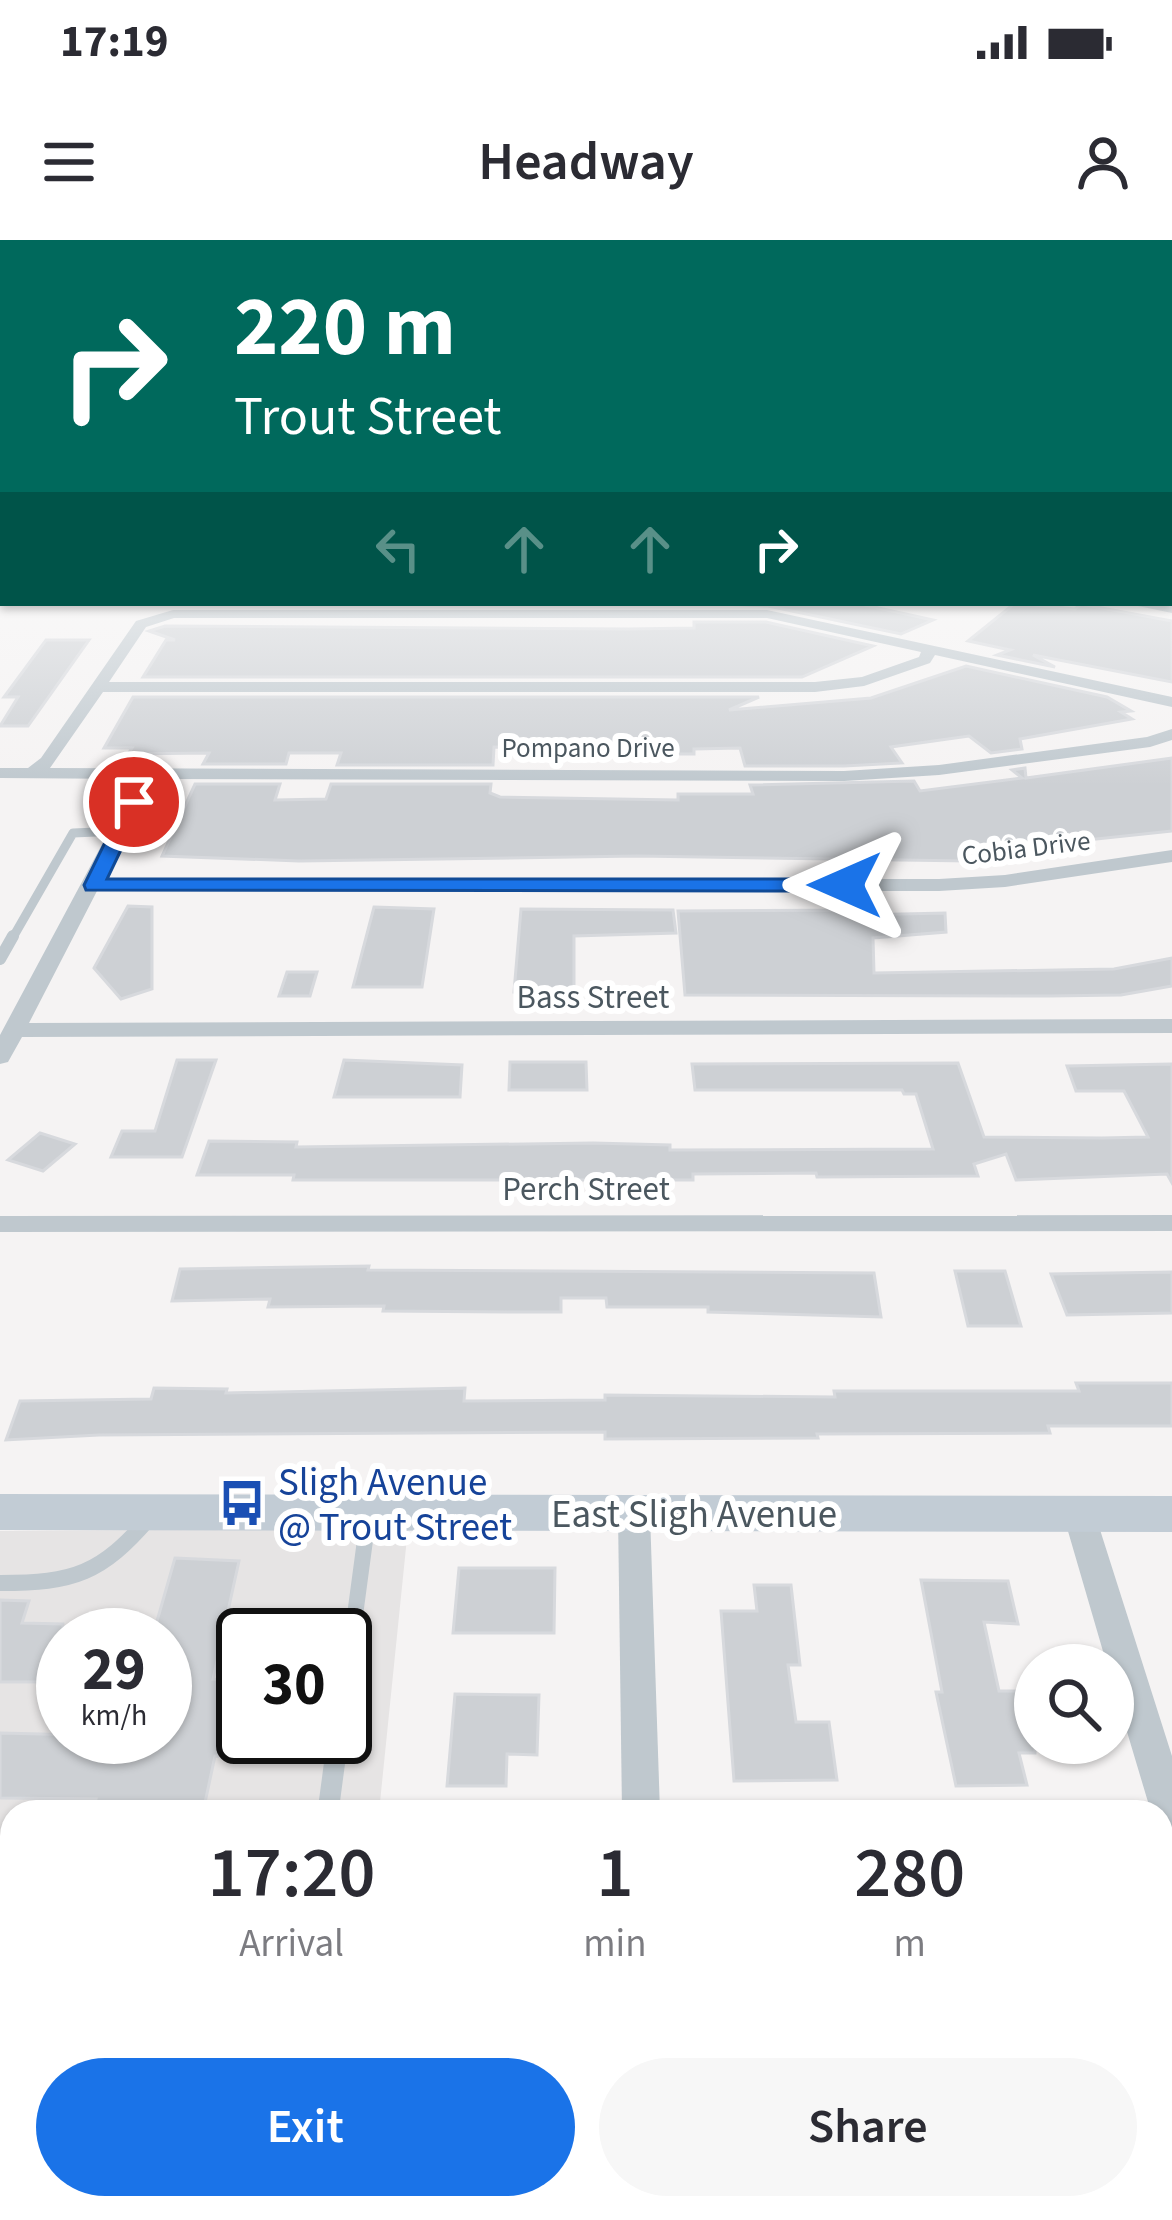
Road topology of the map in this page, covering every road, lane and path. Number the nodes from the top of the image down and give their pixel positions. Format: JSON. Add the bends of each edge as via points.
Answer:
{"nodes":[{"id":1,"x":929,"y":649,"type":"junction"},
{"id":2,"x":103,"y":687,"type":"junction"},
{"id":3,"x":1172,"y":702,"type":"edge"},
{"id":4,"x":1172,"y":734,"type":"edge"},
{"id":5,"x":0,"y":773,"type":"edge"},
{"id":6,"x":32,"y":773,"type":"junction"},
{"id":7,"x":148,"y":773,"type":"junction"},
{"id":8,"x":121,"y":831,"type":"junction"},
{"id":9,"x":1172,"y":856,"type":"edge"},
{"id":10,"x":94,"y":885,"type":"junction"},
{"id":11,"x":0,"y":958,"type":"edge"},
{"id":12,"x":1172,"y":1026,"type":"edge"},
{"id":13,"x":14,"y":1030,"type":"junction"},
{"id":14,"x":0,"y":1057,"type":"edge"},
{"id":15,"x":1172,"y":1223,"type":"edge"},
{"id":16,"x":0,"y":1224,"type":"edge"},
{"id":17,"x":0,"y":1512,"type":"edge"},
{"id":18,"x":154,"y":1512,"type":"junction"},
{"id":19,"x":369,"y":1513,"type":"junction"},
{"id":20,"x":634,"y":1514,"type":"junction"},
{"id":21,"x":1079,"y":1514,"type":"junction"},
{"id":22,"x":1172,"y":1514,"type":"edge"},
{"id":23,"x":0,"y":1583,"type":"edge"},
{"id":24,"x":356,"y":1608,"type":"edge"},
{"id":25,"x":334,"y":1764,"type":"edge"},
{"id":26,"x":330,"y":1800,"type":"edge"},
{"id":27,"x":641,"y":1800,"type":"edge"},
{"id":28,"x":1166,"y":1800,"type":"edge"}],
"edges":[{"from":1,"to":2,"type":"street","via":[[925,660],[899,672],[815,687]]},
{"from":1,"to":2,"type":"street","via":[[766,614],[173,614],[141,624]]},
{"from":1,"to":3,"type":"street"},
{"from":2,"to":6,"type":"street"},
{"from":4,"to":7,"type":"street","name":"Pompano Drive","via":[[939,770],[844,776]]},
{"from":5,"to":6,"type":"street","name":"Pompano Drive"},
{"from":6,"to":7,"type":"street","name":"Pompano Drive"},
{"from":7,"to":8,"type":"street"},
{"from":8,"to":10,"type":"street"},
{"from":8,"to":11,"type":"lane","via":[[73,832]]},
{"from":9,"to":10,"type":"street","name":"Cobia Drive","via":[[939,885]]},
{"from":10,"to":13,"type":"street"},
{"from":12,"to":13,"type":"street","name":"Bass Street"},
{"from":13,"to":14,"type":"street"},
{"from":15,"to":16,"type":"street","name":"Perch Street"},
{"from":17,"to":18,"type":"street","name":"East Sligh Avenue"},
{"from":18,"to":19,"type":"street","name":"East Sligh Avenue"},
{"from":18,"to":23,"type":"lane","via":[[113,1561],[59,1584]]},
{"from":19,"to":20,"type":"street","name":"East Sligh Avenue"},
{"from":19,"to":24,"type":"lane"},
{"from":20,"to":21,"type":"street","name":"East Sligh Avenue"},
{"from":20,"to":27,"type":"street"},
{"from":21,"to":22,"type":"street","name":"East Sligh Avenue"},
{"from":21,"to":28,"type":"street"},
{"from":25,"to":26,"type":"lane"}]}
